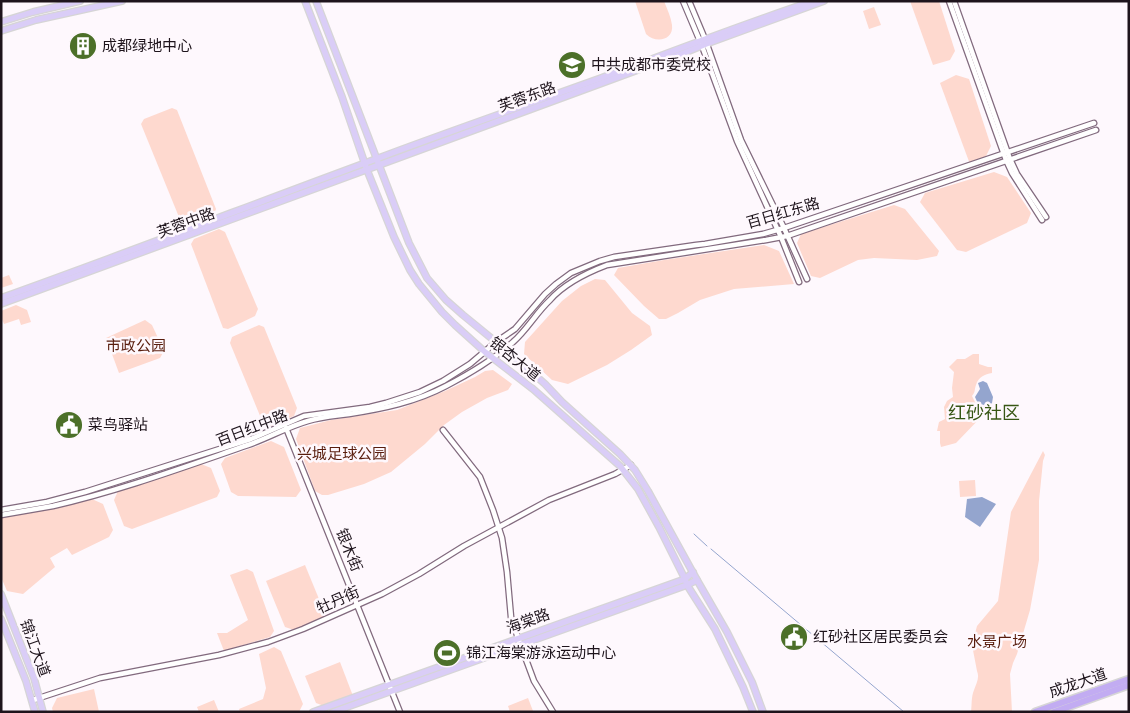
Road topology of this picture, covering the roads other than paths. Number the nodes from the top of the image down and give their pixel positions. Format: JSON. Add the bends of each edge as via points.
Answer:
{"nodes":[{"id":1,"x":80,"y":1,"type":"edge"},
{"id":2,"x":122,"y":1,"type":"edge"},
{"id":3,"x":305,"y":1,"type":"edge"},
{"id":4,"x":316,"y":1,"type":"edge"},
{"id":5,"x":683,"y":1,"type":"edge"},
{"id":6,"x":689,"y":1,"type":"edge"},
{"id":7,"x":813,"y":1,"type":"edge"},
{"id":8,"x":824,"y":1,"type":"edge"},
{"id":9,"x":949,"y":1,"type":"edge"},
{"id":10,"x":954,"y":1,"type":"edge"},
{"id":11,"x":1,"y":22,"type":"edge"},
{"id":12,"x":1,"y":31,"type":"edge"},
{"id":13,"x":703,"y":43,"type":"junction"},
{"id":14,"x":1094,"y":123,"type":"dead end"},
{"id":15,"x":1096,"y":130,"type":"dead end"},
{"id":16,"x":1005,"y":153,"type":"junction"},
{"id":17,"x":376,"y":158,"type":"junction"},
{"id":18,"x":1008,"y":160,"type":"junction"},
{"id":19,"x":364,"y":163,"type":"junction"},
{"id":20,"x":379,"y":166,"type":"junction"},
{"id":21,"x":367,"y":170,"type":"junction"},
{"id":22,"x":1044,"y":218,"type":"dead end"},
{"id":23,"x":784,"y":228,"type":"junction"},
{"id":24,"x":778,"y":230,"type":"junction"},
{"id":25,"x":787,"y":236,"type":"junction"},
{"id":26,"x":781,"y":237,"type":"junction"},
{"id":27,"x":807,"y":280,"type":"dead end"},
{"id":28,"x":799,"y":282,"type":"dead end"},
{"id":29,"x":1,"y":298,"type":"edge"},
{"id":30,"x":1,"y":304,"type":"edge"},
{"id":31,"x":496,"y":342,"type":"junction"},
{"id":32,"x":504,"y":349,"type":"junction"},
{"id":33,"x":485,"y":352,"type":"junction"},
{"id":34,"x":492,"y":358,"type":"junction"},
{"id":35,"x":286,"y":427,"type":"junction"},
{"id":36,"x":442,"y":430,"type":"dead end"},
{"id":37,"x":631,"y":466,"type":"junction"},
{"id":38,"x":623,"y":470,"type":"junction"},
{"id":39,"x":1,"y":510,"type":"edge"},
{"id":40,"x":1,"y":515,"type":"edge"},
{"id":41,"x":499,"y":527,"type":"junction"},
{"id":42,"x":693,"y":572,"type":"junction"},
{"id":43,"x":697,"y":580,"type":"junction"},
{"id":44,"x":686,"y":582,"type":"junction"},
{"id":45,"x":1,"y":594,"type":"edge"},
{"id":46,"x":357,"y":605,"type":"junction"},
{"id":47,"x":1,"y":619,"type":"edge"},
{"id":48,"x":519,"y":641,"type":"junction"},
{"id":49,"x":1129,"y":679,"type":"edge"},
{"id":50,"x":1129,"y":685,"type":"edge"},
{"id":51,"x":391,"y":687,"type":"junction"},
{"id":52,"x":40,"y":698,"type":"junction"},
{"id":53,"x":32,"y":700,"type":"junction"},
{"id":54,"x":35,"y":712,"type":"edge"},
{"id":55,"x":43,"y":712,"type":"edge"},
{"id":56,"x":313,"y":712,"type":"edge"},
{"id":57,"x":333,"y":712,"type":"edge"},
{"id":58,"x":400,"y":712,"type":"edge"},
{"id":59,"x":552,"y":712,"type":"edge"},
{"id":60,"x":752,"y":712,"type":"edge"},
{"id":61,"x":763,"y":712,"type":"edge"},
{"id":62,"x":1035,"y":712,"type":"edge"},
{"id":63,"x":1054,"y":712,"type":"edge"}],
"edges":[{"from":1,"to":11,"type":"main road"},
{"from":2,"to":12,"type":"main road"},
{"from":3,"to":19,"type":"main road","name":"银杏大道"},
{"from":4,"to":17,"type":"main road","name":"银杏大道"},
{"from":5,"to":13,"type":"street"},
{"from":6,"to":13,"type":"street"},
{"from":7,"to":13,"type":"main road","name":"芙蓉东路"},
{"from":8,"to":13,"type":"main road","name":"芙蓉东路"},
{"from":9,"to":16,"type":"street"},
{"from":10,"to":16,"type":"street"},
{"from":13,"to":17,"type":"main road","name":"芙蓉东路"},
{"from":13,"to":20,"type":"main road","name":"芙蓉东路"},
{"from":13,"to":23,"type":"street","via":[[742,140]]},
{"from":13,"to":24,"type":"street","via":[[737,141]]},
{"from":14,"to":16,"type":"street","name":"百日红东路"},
{"from":15,"to":18,"type":"street","name":"百日红东路"},
{"from":16,"to":18,"type":"street"},
{"from":16,"to":23,"type":"street","name":"百日红东路"},
{"from":17,"to":19,"type":"main road","name":"芙蓉中路"},
{"from":17,"to":20,"type":"main road","name":"银杏大道"},
{"from":18,"to":22,"type":"street","via":[[1012,173]]},
{"from":18,"to":25,"type":"street","name":"百日红东路"},
{"from":19,"to":21,"type":"main road","name":"银杏大道"},
{"from":19,"to":29,"type":"main road","name":"芙蓉中路"},
{"from":20,"to":21,"type":"main road","name":"芙蓉中路"},
{"from":20,"to":31,"type":"main road","name":"银杏大道","via":[[427,278],[446,300]]},
{"from":21,"to":30,"type":"main road","name":"芙蓉中路"},
{"from":21,"to":33,"type":"main road","name":"银杏大道","via":[[394,237],[419,284],[442,312]]},
{"from":23,"to":24,"type":"street","name":"百日红东路"},
{"from":23,"to":25,"type":"street"},
{"from":24,"to":26,"type":"street"},
{"from":24,"to":31,"type":"street","name":"百日红东路","via":[[600,260],[556,284],[516,329]]},
{"from":25,"to":26,"type":"street","name":"百日红东路"},
{"from":25,"to":27,"type":"street"},
{"from":26,"to":28,"type":"street"},
{"from":26,"to":32,"type":"street","name":"百日红东路","via":[[622,262],[589,272],[558,292]]},
{"from":31,"to":32,"type":"main road","name":"银杏大道"},
{"from":31,"to":33,"type":"street","name":"百日红中路"},
{"from":32,"to":34,"type":"street","name":"百日红中路"},
{"from":32,"to":37,"type":"main road","name":"银杏大道"},
{"from":33,"to":34,"type":"main road","name":"银杏大道"},
{"from":33,"to":35,"type":"street","name":"百日红中路","via":[[443,381],[420,392],[370,407],[304,416]]},
{"from":34,"to":35,"type":"street","name":"百日红中路","via":[[445,386],[412,400]]},
{"from":34,"to":38,"type":"main road","name":"银杏大道","via":[[533,389]]},
{"from":35,"to":39,"type":"street","name":"百日红中路","via":[[85,492]]},
{"from":35,"to":40,"type":"street","name":"百日红中路","via":[[256,442],[113,489],[53,506]]},
{"from":35,"to":46,"type":"street","name":"银木街"},
{"from":36,"to":41,"type":"street","via":[[480,477]]},
{"from":37,"to":38,"type":"street","name":"牡丹街"},
{"from":37,"to":42,"type":"main road","name":"银杏大道"},
{"from":38,"to":41,"type":"street","name":"牡丹街","via":[[549,500]]},
{"from":38,"to":44,"type":"main road","name":"银杏大道","via":[[659,527]]},
{"from":41,"to":46,"type":"street","name":"牡丹街","via":[[412,578]]},
{"from":41,"to":48,"type":"street","via":[[511,618]]},
{"from":42,"to":43,"type":"main road","name":"银杏大道"},
{"from":42,"to":44,"type":"main road","name":"海棠路"},
{"from":43,"to":44,"type":"main road","name":"海棠路"},
{"from":43,"to":61,"type":"main road","name":"银杏大道","via":[[752,682]]},
{"from":44,"to":48,"type":"main road","name":"海棠路"},
{"from":44,"to":60,"type":"main road","name":"银杏大道","via":[[715,629]]},
{"from":45,"to":52,"type":"main road","name":"锦江大道"},
{"from":46,"to":51,"type":"street","name":"银木街"},
{"from":46,"to":52,"type":"street","name":"牡丹街","via":[[268,642],[220,655],[100,678]]},
{"from":47,"to":53,"type":"main road","name":"锦江大道"},
{"from":48,"to":51,"type":"main road","name":"海棠路"},
{"from":48,"to":59,"type":"street","via":[[534,681]]},
{"from":49,"to":62,"type":"highway","name":"成龙大道"},
{"from":50,"to":63,"type":"highway","name":"成龙大道"},
{"from":51,"to":56,"type":"main road","name":"海棠路"},
{"from":51,"to":57,"type":"main road","name":"海棠路"},
{"from":51,"to":58,"type":"street","name":"银木街"},
{"from":52,"to":53,"type":"street","name":"牡丹街"},
{"from":52,"to":55,"type":"main road","name":"锦江大道"},
{"from":53,"to":54,"type":"main road","name":"锦江大道"}]}
